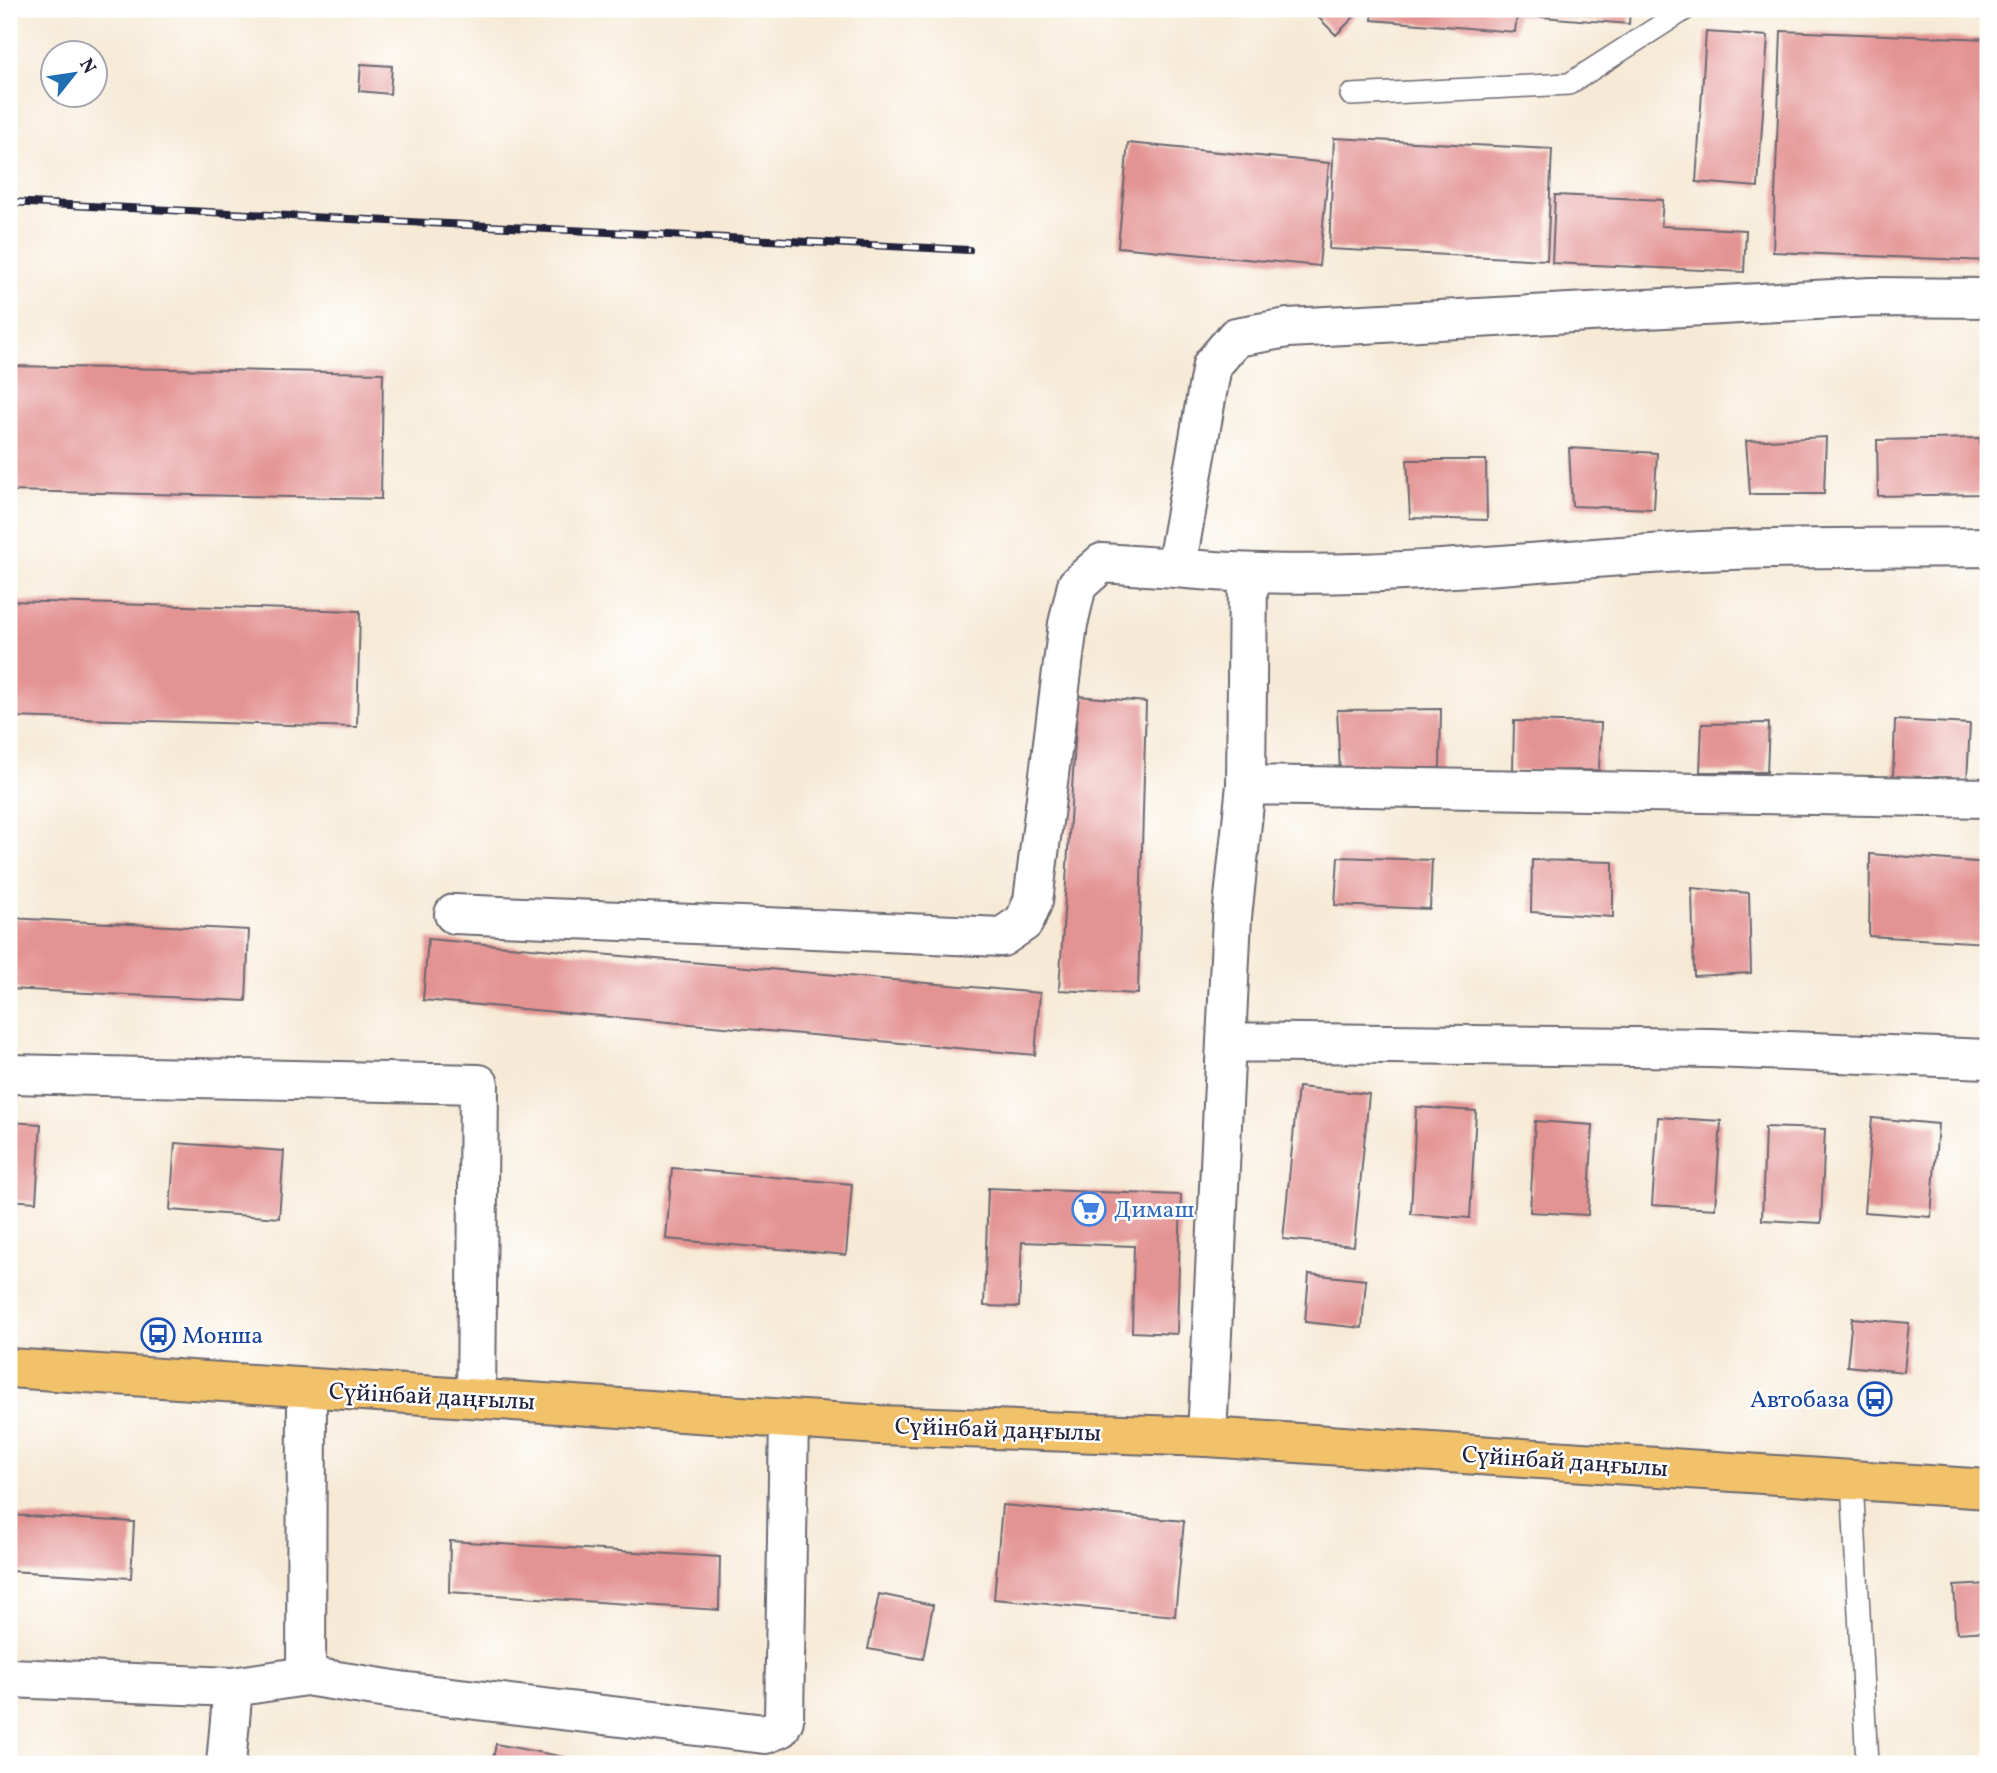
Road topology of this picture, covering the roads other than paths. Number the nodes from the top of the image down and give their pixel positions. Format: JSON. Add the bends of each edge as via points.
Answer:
{"nodes":[{"id":1,"x":1686,"y":9,"type":"edge"},
{"id":2,"x":1351,"y":95,"type":"dead end"},
{"id":3,"x":1988,"y":298,"type":"edge"},
{"id":4,"x":1988,"y":547,"type":"edge"},
{"id":5,"x":1176,"y":568,"type":"junction"},
{"id":6,"x":1248,"y":575,"type":"junction"},
{"id":7,"x":1246,"y":785,"type":"junction"},
{"id":8,"x":1988,"y":797,"type":"edge"},
{"id":9,"x":454,"y":915,"type":"dead end"},
{"id":10,"x":1226,"y":1042,"type":"junction"},
{"id":11,"x":1988,"y":1059,"type":"edge"},
{"id":12,"x":9,"y":1074,"type":"edge"},
{"id":13,"x":9,"y":1368,"type":"edge"},
{"id":14,"x":307,"y":1390,"type":"junction"},
{"id":15,"x":476,"y":1397,"type":"junction"},
{"id":16,"x":789,"y":1419,"type":"junction"},
{"id":17,"x":1207,"y":1437,"type":"junction"},
{"id":18,"x":1852,"y":1480,"type":"junction"},
{"id":19,"x":1988,"y":1489,"type":"edge"},
{"id":20,"x":306,"y":1676,"type":"junction"},
{"id":21,"x":9,"y":1678,"type":"edge"},
{"id":22,"x":233,"y":1687,"type":"junction"},
{"id":23,"x":226,"y":1764,"type":"edge"},
{"id":24,"x":1867,"y":1764,"type":"edge"}],
"edges":[{"from":1,"to":2,"type":"lane","via":[[1569,84]]},
{"from":3,"to":5,"type":"street","via":[[1844,298],[1288,328],[1236,337],[1212,365]]},
{"from":4,"to":6,"type":"street","via":[[1704,551],[1318,575]]},
{"from":5,"to":6,"type":"street"},
{"from":5,"to":9,"type":"street","via":[[1102,563],[1077,584],[1033,901],[1024,922],[1002,937]]},
{"from":6,"to":7,"type":"street"},
{"from":7,"to":8,"type":"street"},
{"from":7,"to":10,"type":"street","via":[[1232,917]]},
{"from":10,"to":11,"type":"street","via":[[1712,1048]]},
{"from":10,"to":17,"type":"street"},
{"from":12,"to":15,"type":"street","via":[[479,1084]]},
{"from":13,"to":14,"type":"main road","name":"Сүйінбай даңғылы"},
{"from":14,"to":15,"type":"main road","name":"Сүйінбай даңғылы"},
{"from":14,"to":20,"type":"street"},
{"from":15,"to":16,"type":"main road","name":"Сүйінбай даңғылы"},
{"from":16,"to":17,"type":"main road","name":"Сүйінбай даңғылы"},
{"from":16,"to":20,"type":"street","via":[[784,1720],[780,1728],[765,1734]]},
{"from":17,"to":18,"type":"main road","name":"Сүйінбай даңғылы"},
{"from":18,"to":19,"type":"main road","name":"Сүйінбай даңғылы"},
{"from":18,"to":24,"type":"lane"},
{"from":20,"to":22,"type":"street"},
{"from":21,"to":22,"type":"street"},
{"from":22,"to":23,"type":"street"}]}
